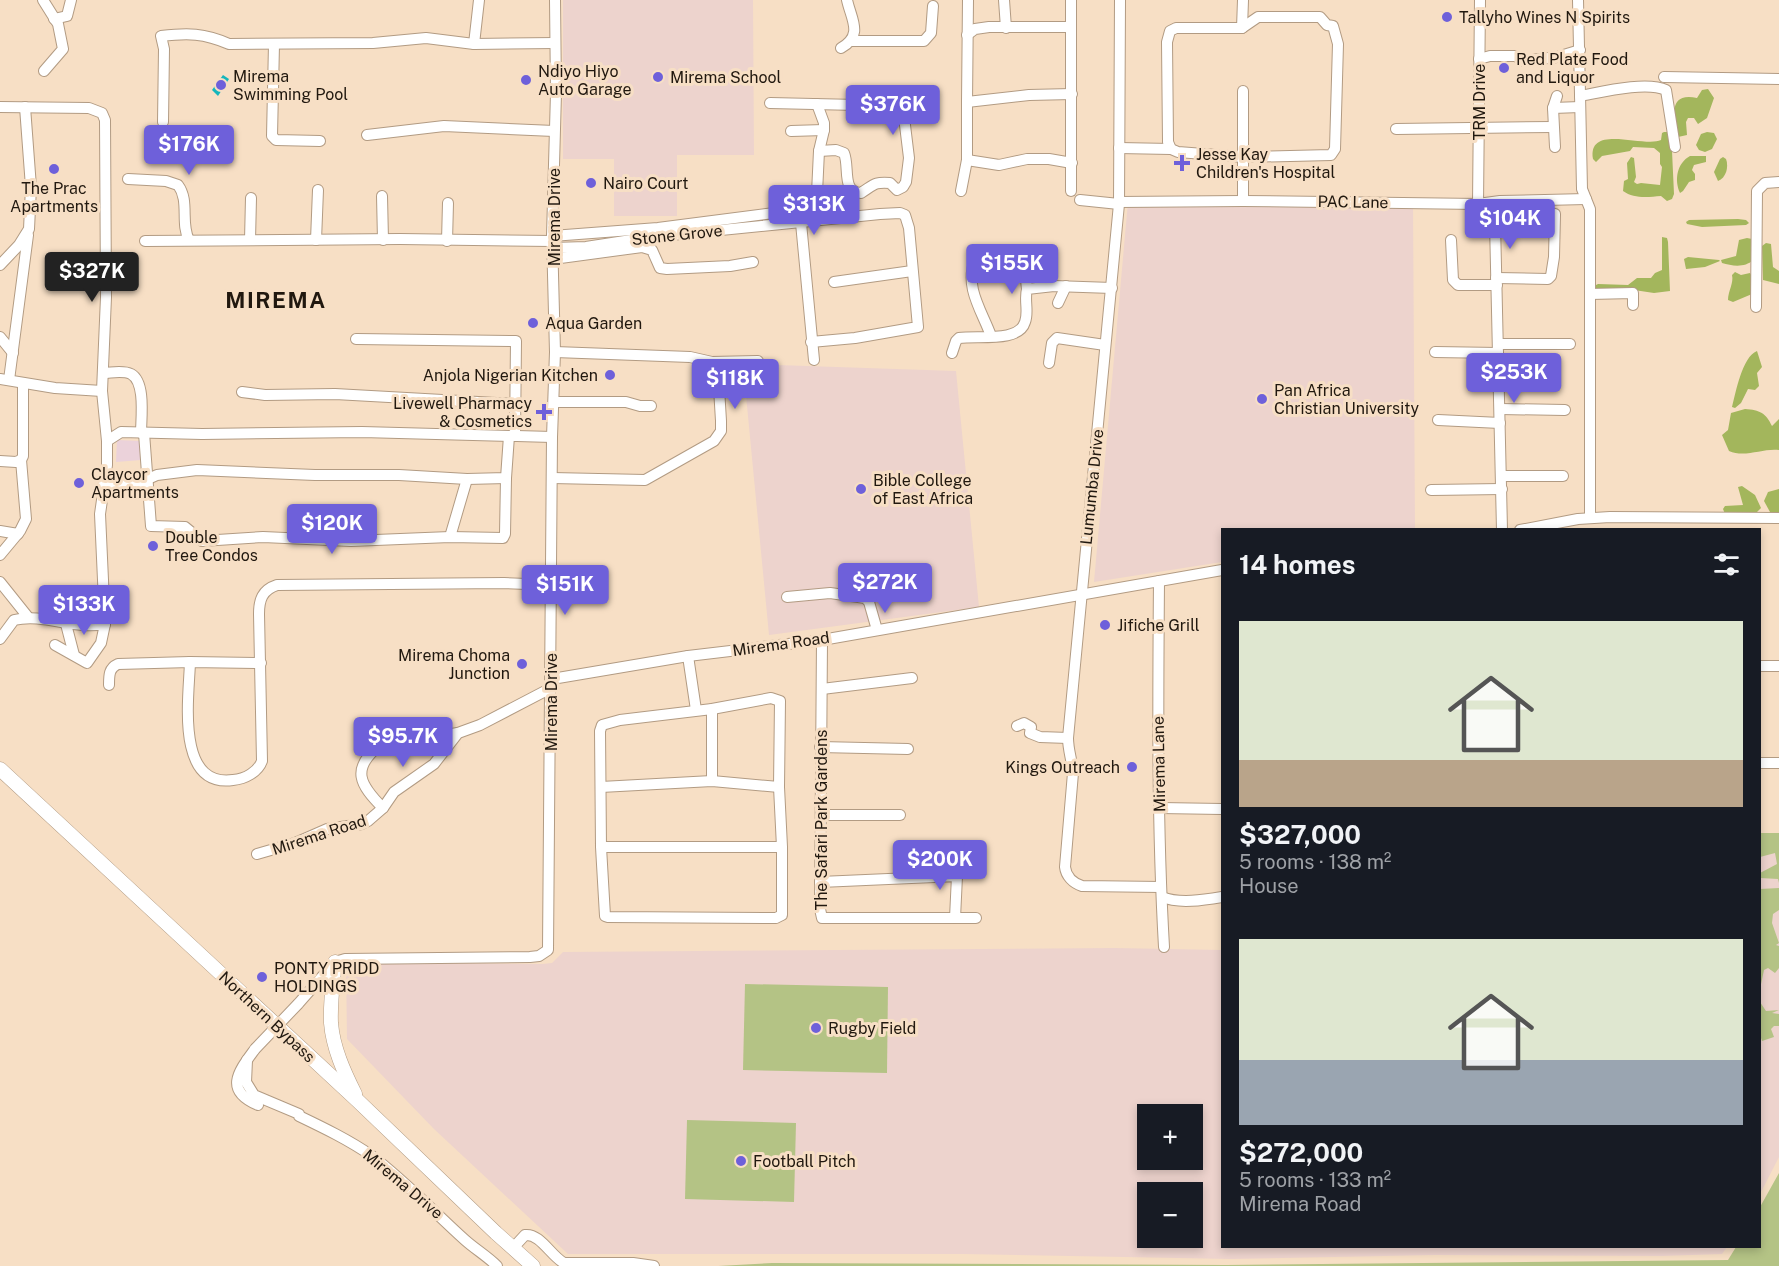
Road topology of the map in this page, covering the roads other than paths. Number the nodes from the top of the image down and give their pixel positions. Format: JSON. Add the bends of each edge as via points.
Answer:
{"nodes":[{"id":1,"x":43,"y":0,"type":"edge"},
{"id":2,"x":71,"y":0,"type":"edge"},
{"id":3,"x":478,"y":0,"type":"edge"},
{"id":4,"x":555,"y":0,"type":"edge"},
{"id":5,"x":847,"y":0,"type":"edge"},
{"id":6,"x":968,"y":0,"type":"edge"},
{"id":7,"x":1004,"y":0,"type":"edge"},
{"id":8,"x":1071,"y":0,"type":"edge"},
{"id":9,"x":1120,"y":0,"type":"edge"},
{"id":10,"x":1243,"y":0,"type":"edge"},
{"id":11,"x":1480,"y":0,"type":"edge"},
{"id":12,"x":1578,"y":0,"type":"edge"},
{"id":13,"x":933,"y":6,"type":"dead end"},
{"id":14,"x":54,"y":19,"type":"junction"},
{"id":15,"x":1070,"y":27,"type":"junction"},
{"id":16,"x":1006,"y":28,"type":"junction"},
{"id":17,"x":1242,"y":28,"type":"junction"},
{"id":18,"x":967,"y":35,"type":"junction"},
{"id":19,"x":852,"y":40,"type":"junction"},
{"id":20,"x":555,"y":43,"type":"junction"},
{"id":21,"x":274,"y":44,"type":"junction"},
{"id":22,"x":474,"y":44,"type":"junction"},
{"id":23,"x":841,"y":48,"type":"dead end"},
{"id":24,"x":1580,"y":50,"type":"junction"},
{"id":25,"x":1479,"y":59,"type":"junction"},
{"id":26,"x":44,"y":71,"type":"dead end"},
{"id":27,"x":1664,"y":77,"type":"dead end"},
{"id":28,"x":1779,"y":79,"type":"edge"},
{"id":29,"x":1242,"y":92,"type":"dead end"},
{"id":30,"x":1072,"y":94,"type":"junction"},
{"id":31,"x":1557,"y":96,"type":"dead end"},
{"id":32,"x":967,"y":102,"type":"junction"},
{"id":33,"x":1580,"y":102,"type":"junction"},
{"id":34,"x":770,"y":103,"type":"dead end"},
{"id":35,"x":817,"y":104,"type":"junction"},
{"id":36,"x":0,"y":107,"type":"edge"},
{"id":37,"x":25,"y":107,"type":"junction"},
{"id":38,"x":1553,"y":108,"type":"junction"},
{"id":39,"x":163,"y":122,"type":"dead end"},
{"id":40,"x":1553,"y":127,"type":"junction"},
{"id":41,"x":1396,"y":129,"type":"dead end"},
{"id":42,"x":1480,"y":129,"type":"junction"},
{"id":43,"x":824,"y":130,"type":"junction"},
{"id":44,"x":554,"y":131,"type":"junction"},
{"id":45,"x":790,"y":131,"type":"dead end"},
{"id":46,"x":367,"y":135,"type":"dead end"},
{"id":47,"x":320,"y":141,"type":"dead end"},
{"id":48,"x":1555,"y":147,"type":"dead end"},
{"id":49,"x":1676,"y":147,"type":"dead end"},
{"id":50,"x":1119,"y":148,"type":"junction"},
{"id":51,"x":1171,"y":149,"type":"junction"},
{"id":52,"x":819,"y":150,"type":"junction"},
{"id":53,"x":1244,"y":157,"type":"junction"},
{"id":54,"x":967,"y":160,"type":"junction"},
{"id":55,"x":1072,"y":163,"type":"junction"},
{"id":56,"x":129,"y":179,"type":"dead end"},
{"id":57,"x":1779,"y":182,"type":"edge"},
{"id":58,"x":318,"y":190,"type":"dead end"},
{"id":59,"x":962,"y":190,"type":"dead end"},
{"id":60,"x":1071,"y":191,"type":"dead end"},
{"id":61,"x":382,"y":196,"type":"dead end"},
{"id":62,"x":251,"y":198,"type":"dead end"},
{"id":63,"x":1586,"y":199,"type":"junction"},
{"id":64,"x":1080,"y":200,"type":"dead end"},
{"id":65,"x":1242,"y":201,"type":"junction"},
{"id":66,"x":448,"y":203,"type":"dead end"},
{"id":67,"x":1119,"y":203,"type":"junction"},
{"id":68,"x":1478,"y":204,"type":"junction"},
{"id":69,"x":1556,"y":214,"type":"dead end"},
{"id":70,"x":801,"y":223,"type":"junction"},
{"id":71,"x":1495,"y":223,"type":"dead end"},
{"id":72,"x":29,"y":229,"type":"junction"},
{"id":73,"x":189,"y":240,"type":"junction"},
{"id":74,"x":250,"y":240,"type":"junction"},
{"id":75,"x":316,"y":240,"type":"junction"},
{"id":76,"x":382,"y":240,"type":"junction"},
{"id":77,"x":1451,"y":240,"type":"dead end"},
{"id":78,"x":145,"y":241,"type":"dead end"},
{"id":79,"x":447,"y":241,"type":"junction"},
{"id":80,"x":553,"y":246,"type":"junction"},
{"id":81,"x":753,"y":262,"type":"dead end"},
{"id":82,"x":0,"y":264,"type":"edge"},
{"id":83,"x":912,"y":271,"type":"junction"},
{"id":84,"x":834,"y":282,"type":"dead end"},
{"id":85,"x":1497,"y":282,"type":"junction"},
{"id":86,"x":1066,"y":286,"type":"junction"},
{"id":87,"x":1112,"y":288,"type":"junction"},
{"id":88,"x":1027,"y":289,"type":"junction"},
{"id":89,"x":1590,"y":294,"type":"junction"},
{"id":90,"x":1058,"y":303,"type":"dead end"},
{"id":91,"x":1633,"y":305,"type":"dead end"},
{"id":92,"x":1756,"y":307,"type":"dead end"},
{"id":93,"x":991,"y":336,"type":"junction"},
{"id":94,"x":0,"y":337,"type":"edge"},
{"id":95,"x":356,"y":339,"type":"dead end"},
{"id":96,"x":811,"y":342,"type":"junction"},
{"id":97,"x":1570,"y":344,"type":"dead end"},
{"id":98,"x":1105,"y":345,"type":"junction"},
{"id":99,"x":1498,"y":349,"type":"junction"},
{"id":100,"x":555,"y":352,"type":"junction"},
{"id":101,"x":1435,"y":352,"type":"dead end"},
{"id":102,"x":13,"y":353,"type":"junction"},
{"id":103,"x":952,"y":353,"type":"dead end"},
{"id":104,"x":814,"y":360,"type":"dead end"},
{"id":105,"x":758,"y":361,"type":"dead end"},
{"id":106,"x":712,"y":362,"type":"junction"},
{"id":107,"x":1049,"y":363,"type":"dead end"},
{"id":108,"x":103,"y":373,"type":"junction"},
{"id":109,"x":4,"y":380,"type":"edge"},
{"id":110,"x":23,"y":383,"type":"junction"},
{"id":111,"x":102,"y":391,"type":"junction"},
{"id":112,"x":242,"y":392,"type":"dead end"},
{"id":113,"x":554,"y":402,"type":"junction"},
{"id":114,"x":515,"y":404,"type":"junction"},
{"id":115,"x":651,"y":406,"type":"dead end"},
{"id":116,"x":1500,"y":410,"type":"junction"},
{"id":117,"x":1566,"y":411,"type":"dead end"},
{"id":118,"x":1438,"y":420,"type":"dead end"},
{"id":119,"x":1500,"y":423,"type":"junction"},
{"id":120,"x":142,"y":433,"type":"junction"},
{"id":121,"x":512,"y":436,"type":"junction"},
{"id":122,"x":552,"y":437,"type":"junction"},
{"id":123,"x":107,"y":441,"type":"junction"},
{"id":124,"x":21,"y":460,"type":"junction"},
{"id":125,"x":0,"y":461,"type":"edge"},
{"id":126,"x":1501,"y":476,"type":"junction"},
{"id":127,"x":1563,"y":476,"type":"dead end"},
{"id":128,"x":506,"y":478,"type":"junction"},
{"id":129,"x":552,"y":478,"type":"junction"},
{"id":130,"x":148,"y":479,"type":"junction"},
{"id":131,"x":467,"y":479,"type":"junction"},
{"id":132,"x":103,"y":485,"type":"junction"},
{"id":133,"x":1502,"y":489,"type":"junction"},
{"id":134,"x":1431,"y":490,"type":"dead end"},
{"id":135,"x":1590,"y":518,"type":"junction"},
{"id":136,"x":1779,"y":518,"type":"edge"},
{"id":137,"x":1578,"y":524,"type":"edge"},
{"id":138,"x":1502,"y":528,"type":"edge"},
{"id":139,"x":1539,"y":528,"type":"edge"},
{"id":140,"x":0,"y":531,"type":"edge"},
{"id":141,"x":18,"y":534,"type":"junction"},
{"id":142,"x":450,"y":537,"type":"junction"},
{"id":143,"x":0,"y":555,"type":"edge"},
{"id":144,"x":1221,"y":570,"type":"edge"},
{"id":145,"x":1159,"y":581,"type":"junction"},
{"id":146,"x":0,"y":582,"type":"edge"},
{"id":147,"x":552,"y":585,"type":"junction"},
{"id":148,"x":1081,"y":593,"type":"junction"},
{"id":149,"x":787,"y":597,"type":"dead end"},
{"id":150,"x":28,"y":617,"type":"junction"},
{"id":151,"x":66,"y":624,"type":"junction"},
{"id":152,"x":105,"y":624,"type":"junction"},
{"id":153,"x":877,"y":630,"type":"junction"},
{"id":154,"x":0,"y":639,"type":"edge"},
{"id":155,"x":822,"y":640,"type":"junction"},
{"id":156,"x":54,"y":645,"type":"dead end"},
{"id":157,"x":74,"y":655,"type":"junction"},
{"id":158,"x":688,"y":656,"type":"junction"},
{"id":159,"x":190,"y":662,"type":"junction"},
{"id":160,"x":261,"y":663,"type":"junction"},
{"id":161,"x":1761,"y":666,"type":"edge"},
{"id":162,"x":1779,"y":666,"type":"edge"},
{"id":163,"x":912,"y":678,"type":"dead end"},
{"id":164,"x":551,"y":683,"type":"junction"},
{"id":165,"x":109,"y":685,"type":"dead end"},
{"id":166,"x":822,"y":689,"type":"junction"},
{"id":167,"x":712,"y":709,"type":"junction"},
{"id":168,"x":696,"y":710,"type":"junction"},
{"id":169,"x":1017,"y":726,"type":"dead end"},
{"id":170,"x":458,"y":733,"type":"junction"},
{"id":171,"x":1068,"y":738,"type":"junction"},
{"id":172,"x":820,"y":747,"type":"junction"},
{"id":173,"x":908,"y":749,"type":"dead end"},
{"id":174,"x":1761,"y":763,"type":"edge"},
{"id":175,"x":1779,"y":763,"type":"edge"},
{"id":176,"x":0,"y":769,"type":"edge"},
{"id":177,"x":712,"y":781,"type":"junction"},
{"id":178,"x":601,"y":787,"type":"junction"},
{"id":179,"x":779,"y":787,"type":"junction"},
{"id":180,"x":383,"y":808,"type":"junction"},
{"id":181,"x":1160,"y":808,"type":"junction"},
{"id":182,"x":1221,"y":809,"type":"edge"},
{"id":183,"x":821,"y":815,"type":"junction"},
{"id":184,"x":900,"y":815,"type":"dead end"},
{"id":185,"x":601,"y":847,"type":"junction"},
{"id":186,"x":782,"y":847,"type":"junction"},
{"id":187,"x":257,"y":854,"type":"dead end"},
{"id":188,"x":820,"y":882,"type":"junction"},
{"id":189,"x":1162,"y":892,"type":"junction"},
{"id":190,"x":1221,"y":897,"type":"edge"},
{"id":191,"x":955,"y":918,"type":"junction"},
{"id":192,"x":976,"y":918,"type":"dead end"},
{"id":193,"x":1164,"y":947,"type":"dead end"},
{"id":194,"x":335,"y":962,"type":"junction"},
{"id":195,"x":357,"y":1100,"type":"junction"},
{"id":196,"x":513,"y":1248,"type":"junction"},
{"id":197,"x":497,"y":1266,"type":"edge"},
{"id":198,"x":533,"y":1266,"type":"edge"},
{"id":199,"x":654,"y":1266,"type":"edge"}],
"edges":[{"from":1,"to":14,"type":"street"},
{"from":2,"to":14,"type":"street","via":[[67,16]]},
{"from":3,"to":22,"type":"street"},
{"from":4,"to":20,"type":"street","name":"Mirema Drive"},
{"from":5,"to":19,"type":"street","via":[[854,20]]},
{"from":6,"to":18,"type":"street"},
{"from":7,"to":16,"type":"street"},
{"from":8,"to":15,"type":"street"},
{"from":9,"to":50,"type":"street","name":"Lumumba Drive"},
{"from":10,"to":17,"type":"street"},
{"from":11,"to":25,"type":"street","name":"TRM Drive"},
{"from":12,"to":24,"type":"street"},
{"from":13,"to":19,"type":"street","via":[[931,33],[924,41]]},
{"from":14,"to":26,"type":"street","via":[[63,49]]},
{"from":15,"to":16,"type":"street"},
{"from":15,"to":30,"type":"street"},
{"from":16,"to":18,"type":"street","via":[[975,29]]},
{"from":17,"to":51,"type":"street","via":[[1170,31],[1167,142]]},
{"from":17,"to":53,"type":"street","via":[[1258,17],[1320,17],[1327,25],[1334,23],[1338,44],[1335,149],[1331,155]]},
{"from":18,"to":32,"type":"street"},
{"from":19,"to":23,"type":"street"},
{"from":20,"to":22,"type":"street"},
{"from":20,"to":44,"type":"street","name":"Mirema Drive"},
{"from":21,"to":22,"type":"street","via":[[426,38]]},
{"from":21,"to":39,"type":"street","via":[[229,44],[212,36],[188,33],[161,36]]},
{"from":21,"to":47,"type":"street","via":[[272,136],[276,140]]},
{"from":24,"to":25,"type":"street","via":[[1521,61],[1517,56]]},
{"from":24,"to":33,"type":"street"},
{"from":25,"to":42,"type":"street","name":"TRM Drive"},
{"from":27,"to":28,"type":"street"},
{"from":29,"to":53,"type":"street"},
{"from":30,"to":32,"type":"street"},
{"from":30,"to":55,"type":"street"},
{"from":31,"to":38,"type":"street"},
{"from":32,"to":54,"type":"street"},
{"from":33,"to":38,"type":"street"},
{"from":33,"to":49,"type":"street","via":[[1629,88],[1666,90]]},
{"from":33,"to":63,"type":"street","via":[[1582,189]]},
{"from":34,"to":35,"type":"street"},
{"from":35,"to":43,"type":"street"},
{"from":35,"to":52,"type":"street","via":[[857,105],[873,100],[897,107],[904,117],[909,145],[906,182],[897,190],[890,183],[880,183],[861,193],[853,192],[844,153]]},
{"from":36,"to":37,"type":"street"},
{"from":37,"to":72,"type":"street","via":[[31,187]]},
{"from":37,"to":108,"type":"street","via":[[89,108],[102,113],[105,120]]},
{"from":38,"to":40,"type":"street"},
{"from":40,"to":42,"type":"street"},
{"from":40,"to":48,"type":"street"},
{"from":41,"to":42,"type":"street"},
{"from":42,"to":68,"type":"street","name":"TRM Drive"},
{"from":43,"to":45,"type":"street"},
{"from":43,"to":52,"type":"street"},
{"from":44,"to":46,"type":"street","via":[[444,126]]},
{"from":44,"to":80,"type":"street","name":"Mirema Drive"},
{"from":50,"to":51,"type":"street"},
{"from":50,"to":67,"type":"street","name":"Lumumba Drive"},
{"from":51,"to":53,"type":"street"},
{"from":52,"to":80,"type":"street","via":[[816,199],[806,208]]},
{"from":53,"to":65,"type":"street"},
{"from":54,"to":55,"type":"street","via":[[999,165],[1027,159]]},
{"from":54,"to":59,"type":"street"},
{"from":55,"to":60,"type":"street"},
{"from":56,"to":73,"type":"street","via":[[178,185],[184,195],[184,230]]},
{"from":57,"to":92,"type":"street","via":[[1762,184],[1757,191]]},
{"from":58,"to":75,"type":"street"},
{"from":61,"to":76,"type":"street"},
{"from":62,"to":74,"type":"street"},
{"from":63,"to":68,"type":"street","name":"PAC Lane"},
{"from":63,"to":89,"type":"street","via":[[1590,209]]},
{"from":64,"to":67,"type":"street","name":"PAC Lane"},
{"from":65,"to":67,"type":"street","name":"PAC Lane"},
{"from":65,"to":68,"type":"street","name":"PAC Lane"},
{"from":66,"to":79,"type":"street"},
{"from":67,"to":87,"type":"street","name":"Lumumba Drive"},
{"from":69,"to":85,"type":"street","via":[[1551,276]]},
{"from":70,"to":80,"type":"street","name":"Stone Grove","via":[[586,247]]},
{"from":70,"to":83,"type":"street","name":"Stone Grove","via":[[903,213],[909,228]]},
{"from":70,"to":96,"type":"street"},
{"from":71,"to":85,"type":"street"},
{"from":72,"to":82,"type":"street"},
{"from":72,"to":102,"type":"street"},
{"from":73,"to":74,"type":"street"},
{"from":73,"to":78,"type":"street"},
{"from":74,"to":75,"type":"street"},
{"from":75,"to":76,"type":"street"},
{"from":76,"to":79,"type":"street"},
{"from":77,"to":85,"type":"street","via":[[1455,283]]},
{"from":79,"to":80,"type":"street"},
{"from":80,"to":81,"type":"street","via":[[642,247],[652,250],[660,268],[667,269]]},
{"from":80,"to":100,"type":"street","name":"Mirema Drive"},
{"from":83,"to":84,"type":"street"},
{"from":83,"to":96,"type":"street","name":"Stone Grove","via":[[917,328]]},
{"from":85,"to":99,"type":"street"},
{"from":86,"to":87,"type":"street"},
{"from":86,"to":88,"type":"street"},
{"from":86,"to":90,"type":"street"},
{"from":87,"to":98,"type":"street","name":"Lumumba Drive"},
{"from":88,"to":93,"type":"street","via":[[1022,328],[1010,336]]},
{"from":88,"to":93,"type":"street","via":[[1021,262],[1000,256],[975,260],[971,275],[973,292]]},
{"from":89,"to":91,"type":"street","via":[[1633,293]]},
{"from":89,"to":135,"type":"street"},
{"from":93,"to":103,"type":"street","via":[[959,338]]},
{"from":94,"to":102,"type":"street"},
{"from":95,"to":114,"type":"street","via":[[516,341]]},
{"from":96,"to":104,"type":"street"},
{"from":97,"to":99,"type":"street"},
{"from":98,"to":107,"type":"street","via":[[1057,338],[1052,343]]},
{"from":98,"to":148,"type":"street","name":"Lumumba Drive"},
{"from":99,"to":101,"type":"street"},
{"from":99,"to":116,"type":"street"},
{"from":100,"to":106,"type":"street","via":[[690,357]]},
{"from":100,"to":113,"type":"street","name":"Mirema Drive"},
{"from":102,"to":109,"type":"street"},
{"from":105,"to":106,"type":"street"},
{"from":106,"to":129,"type":"street","via":[[718,371],[721,421],[721,431],[714,441],[645,480]]},
{"from":108,"to":111,"type":"street"},
{"from":108,"to":120,"type":"street","via":[[126,372],[135,377],[141,393]]},
{"from":109,"to":110,"type":"street"},
{"from":110,"to":111,"type":"street"},
{"from":110,"to":124,"type":"street"},
{"from":111,"to":123,"type":"street"},
{"from":112,"to":114,"type":"street"},
{"from":113,"to":115,"type":"street"},
{"from":113,"to":122,"type":"street","name":"Mirema Drive"},
{"from":114,"to":121,"type":"street"},
{"from":116,"to":117,"type":"street"},
{"from":116,"to":119,"type":"street"},
{"from":118,"to":119,"type":"street"},
{"from":119,"to":126,"type":"street"},
{"from":120,"to":121,"type":"street"},
{"from":120,"to":123,"type":"street","via":[[121,432]]},
{"from":120,"to":130,"type":"street"},
{"from":121,"to":122,"type":"street"},
{"from":121,"to":128,"type":"street"},
{"from":122,"to":129,"type":"street","name":"Mirema Drive"},
{"from":123,"to":132,"type":"street"},
{"from":124,"to":125,"type":"street"},
{"from":124,"to":141,"type":"street","via":[[26,519]]},
{"from":126,"to":127,"type":"street"},
{"from":126,"to":133,"type":"street"},
{"from":128,"to":131,"type":"street"},
{"from":128,"to":142,"type":"street","via":[[503,538]]},
{"from":129,"to":147,"type":"street","name":"Mirema Drive"},
{"from":130,"to":131,"type":"street","via":[[197,470]]},
{"from":130,"to":132,"type":"street"},
{"from":130,"to":142,"type":"street","via":[[150,526],[185,527],[202,541],[263,537],[351,541]]},
{"from":131,"to":142,"type":"street"},
{"from":132,"to":152,"type":"street","via":[[100,514]]},
{"from":133,"to":134,"type":"street"},
{"from":133,"to":138,"type":"street"},
{"from":135,"to":136,"type":"street"},
{"from":135,"to":137,"type":"street"},
{"from":137,"to":139,"type":"street"},
{"from":140,"to":141,"type":"street"},
{"from":141,"to":143,"type":"street"},
{"from":144,"to":145,"type":"street","name":"Mirema Road"},
{"from":145,"to":148,"type":"street","name":"Mirema Road"},
{"from":145,"to":181,"type":"street","name":"Mirema Lane"},
{"from":146,"to":150,"type":"street"},
{"from":147,"to":160,"type":"street","via":[[277,585],[261,596],[259,605]]},
{"from":147,"to":164,"type":"street","name":"Mirema Drive"},
{"from":148,"to":153,"type":"street","name":"Mirema Road"},
{"from":148,"to":171,"type":"street","name":"Lumumba Drive"},
{"from":149,"to":153,"type":"street","via":[[831,593],[865,598]]},
{"from":150,"to":151,"type":"street"},
{"from":150,"to":154,"type":"street","via":[[14,620]]},
{"from":151,"to":152,"type":"street"},
{"from":151,"to":157,"type":"street"},
{"from":152,"to":157,"type":"street","via":[[94,656],[87,663]]},
{"from":153,"to":155,"type":"street","name":"Mirema Road"},
{"from":155,"to":158,"type":"street","name":"Mirema Road"},
{"from":155,"to":166,"type":"street","name":"The Safari Park Gardens"},
{"from":156,"to":157,"type":"street"},
{"from":158,"to":164,"type":"street","name":"Mirema Road"},
{"from":158,"to":168,"type":"street"},
{"from":159,"to":160,"type":"street"},
{"from":159,"to":160,"type":"street","via":[[192,753],[202,771],[227,781],[257,771],[262,761]]},
{"from":159,"to":165,"type":"street","via":[[118,664],[110,673]]},
{"from":161,"to":162,"type":"street"},
{"from":163,"to":166,"type":"street"},
{"from":164,"to":170,"type":"street","name":"Mirema Road","via":[[490,720]]},
{"from":164,"to":194,"type":"street","name":"Mirema Drive","via":[[548,950],[530,957],[369,958]]},
{"from":166,"to":172,"type":"street","name":"The Safari Park Gardens"},
{"from":167,"to":168,"type":"street"},
{"from":167,"to":177,"type":"street"},
{"from":167,"to":179,"type":"street","via":[[771,698],[780,701]]},
{"from":168,"to":178,"type":"street","via":[[603,724]]},
{"from":169,"to":171,"type":"street","via":[[1024,723],[1031,727],[1030,734],[1040,737]]},
{"from":170,"to":180,"type":"street","name":"Mirema Road","via":[[434,764],[394,792]]},
{"from":170,"to":180,"type":"street","via":[[380,746],[371,752],[360,772],[361,779]]},
{"from":171,"to":189,"type":"street","name":"Lumumba Drive","via":[[1073,773],[1065,872],[1082,886]]},
{"from":172,"to":173,"type":"street"},
{"from":172,"to":183,"type":"street","name":"The Safari Park Gardens"},
{"from":174,"to":175,"type":"street"},
{"from":176,"to":195,"type":"main road","name":"Northern Bypass"},
{"from":177,"to":178,"type":"street"},
{"from":177,"to":179,"type":"street"},
{"from":178,"to":185,"type":"street"},
{"from":179,"to":186,"type":"street"},
{"from":180,"to":187,"type":"street","name":"Mirema Road","via":[[362,824],[327,829]]},
{"from":181,"to":182,"type":"street"},
{"from":181,"to":189,"type":"street","name":"Mirema Lane"},
{"from":183,"to":184,"type":"street"},
{"from":183,"to":188,"type":"street","name":"The Safari Park Gardens"},
{"from":185,"to":186,"type":"street"},
{"from":185,"to":186,"type":"street","via":[[606,917],[770,918],[783,912]]},
{"from":188,"to":191,"type":"street","name":"The Safari Park Gardens","via":[[822,918]]},
{"from":188,"to":191,"type":"street","via":[[957,876]]},
{"from":189,"to":190,"type":"street","via":[[1170,900],[1181,901]]},
{"from":189,"to":193,"type":"street","name":"Mirema Lane"},
{"from":191,"to":192,"type":"street","name":"The Safari Park Gardens"},
{"from":194,"to":195,"type":"main road","via":[[333,1036]]},
{"from":194,"to":197,"type":"street","name":"Mirema Drive","bridge":true,"via":[[255,1049],[248,1060],[246,1082],[254,1095],[291,1110],[371,1156]]},
{"from":195,"to":196,"type":"main road","name":"Northern Bypass"},
{"from":196,"to":198,"type":"main road","name":"Northern Bypass"},
{"from":196,"to":199,"type":"street","via":[[530,1234],[564,1263]]}]}
